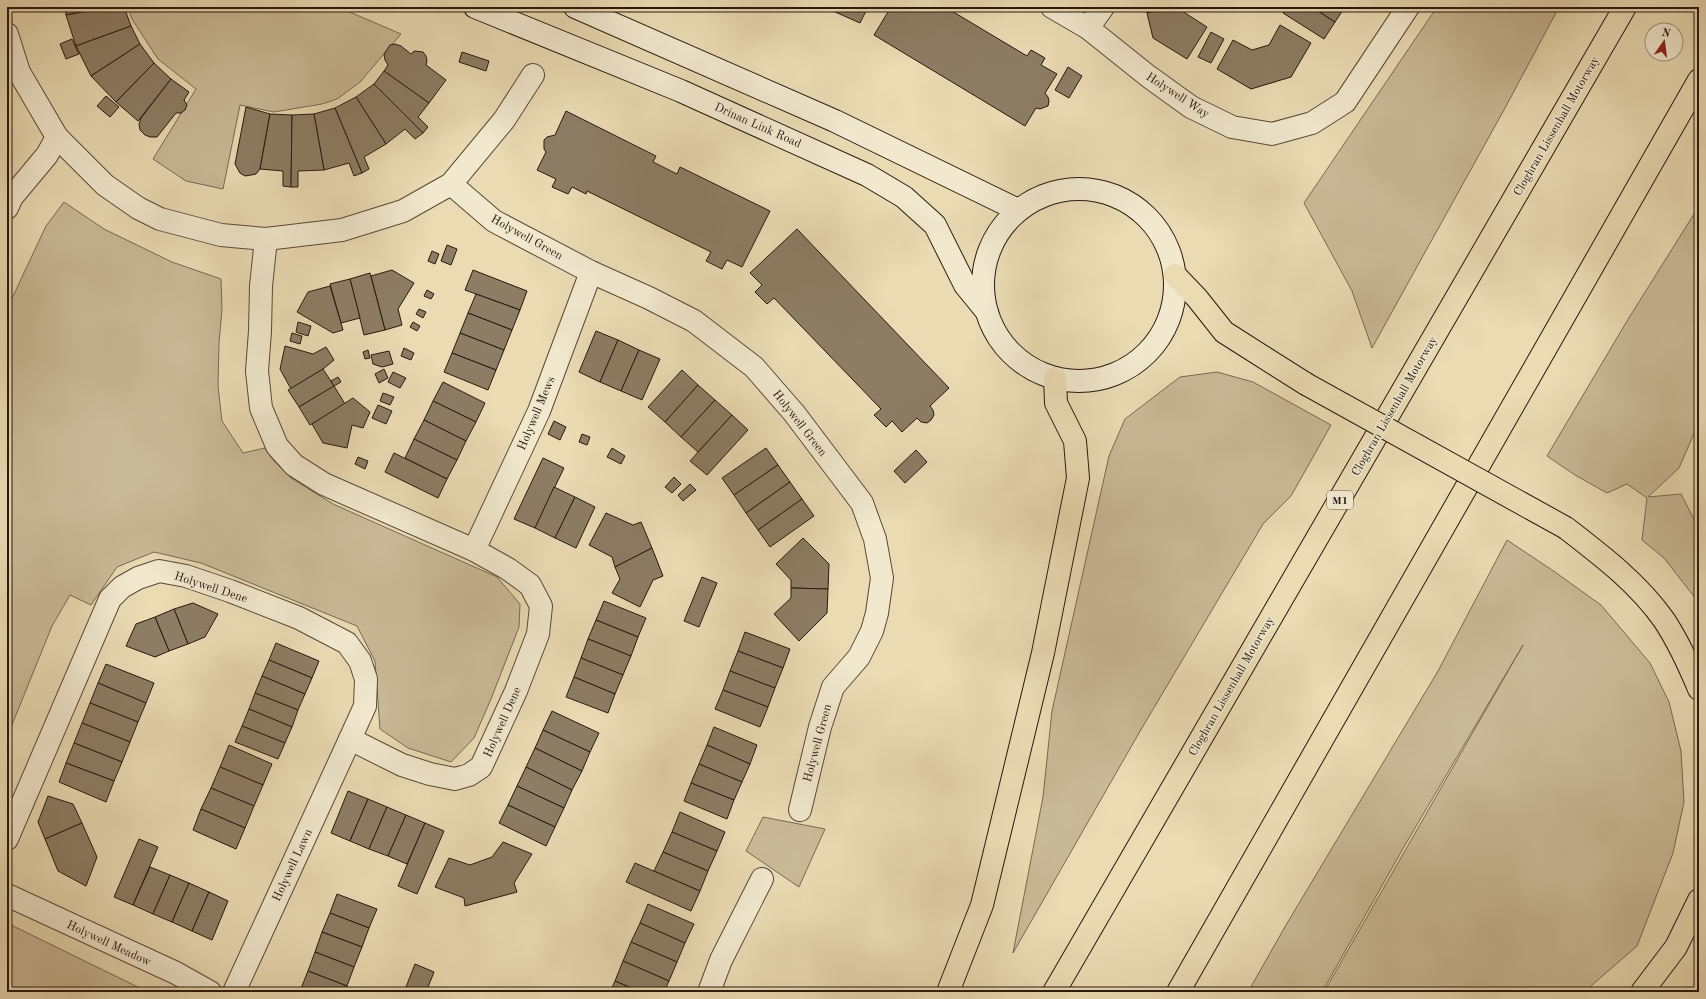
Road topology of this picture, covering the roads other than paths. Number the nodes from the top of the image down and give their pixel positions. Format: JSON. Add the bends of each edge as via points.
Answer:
{"nodes":[{"id":1,"x":475,"y":7,"type":"edge"},
{"id":2,"x":575,"y":7,"type":"edge"},
{"id":3,"x":1052,"y":7,"type":"edge"},
{"id":4,"x":1103,"y":7,"type":"edge"},
{"id":5,"x":1408,"y":7,"type":"edge"},
{"id":6,"x":1625,"y":7,"type":"edge"},
{"id":7,"x":1088,"y":28,"type":"junction"},
{"id":8,"x":7,"y":34,"type":"edge"},
{"id":9,"x":533,"y":75,"type":"dead end"},
{"id":10,"x":1699,"y":80,"type":"edge"},
{"id":11,"x":57,"y":137,"type":"junction"},
{"id":12,"x":451,"y":184,"type":"junction"},
{"id":13,"x":7,"y":208,"type":"edge"},
{"id":14,"x":1018,"y":210,"type":"junction"},
{"id":15,"x":266,"y":239,"type":"junction"},
{"id":16,"x":590,"y":272,"type":"junction"},
{"id":17,"x":1174,"y":275,"type":"junction"},
{"id":18,"x":986,"y":312,"type":"junction"},
{"id":19,"x":1055,"y":378,"type":"junction"},
{"id":20,"x":474,"y":550,"type":"junction"},
{"id":21,"x":1699,"y":689,"type":"edge"},
{"id":22,"x":350,"y":739,"type":"junction"},
{"id":23,"x":800,"y":810,"type":"dead end"},
{"id":24,"x":7,"y":839,"type":"edge"},
{"id":25,"x":762,"y":879,"type":"dead end"},
{"id":26,"x":7,"y":895,"type":"edge"},
{"id":27,"x":1699,"y":900,"type":"edge"},
{"id":28,"x":210,"y":992,"type":"edge"},
{"id":29,"x":234,"y":992,"type":"edge"},
{"id":30,"x":709,"y":992,"type":"edge"},
{"id":31,"x":948,"y":992,"type":"edge"},
{"id":32,"x":1054,"y":992,"type":"edge"},
{"id":33,"x":1178,"y":992,"type":"edge"},
{"id":34,"x":1642,"y":992,"type":"edge"}],
"edges":[{"from":1,"to":18,"type":"street","name":"Drinan Link Road","via":[[681,91],[867,175],[904,197],[935,225],[965,285]]},
{"from":2,"to":14,"type":"street","via":[[835,121]]},
{"from":3,"to":7,"type":"street","name":"Holywell Way"},
{"from":4,"to":7,"type":"street"},
{"from":5,"to":7,"type":"street","name":"Holywell Way","via":[[1345,102],[1312,124],[1272,134],[1232,127],[1191,106],[1148,76]]},
{"from":6,"to":32,"type":"highway","name":"Cloghran Lissenhall Motorway","number":"M1"},
{"from":8,"to":11,"type":"street","via":[[19,72]]},
{"from":9,"to":12,"type":"street","via":[[504,120]]},
{"from":10,"to":33,"type":"highway"},
{"from":11,"to":13,"type":"street","via":[[47,155],[12,197]]},
{"from":11,"to":15,"type":"street","via":[[105,185],[138,208],[160,219],[221,235]]},
{"from":12,"to":15,"type":"street","via":[[403,211],[342,230]]},
{"from":12,"to":16,"type":"street","name":"Holywell Green","via":[[494,221]]},
{"from":14,"to":17,"type":"street","via":[[1043,196],[1072,189],[1101,192],[1128,203],[1151,222],[1167,246]]},
{"from":14,"to":18,"type":"street","via":[[999,231],[987,257],[982,284]]},
{"from":15,"to":20,"type":"street","name":"Holywell Dene","via":[[257,371],[261,408],[277,446],[294,465],[324,484]]},
{"from":16,"to":20,"type":"street","name":"Holywell Mews","via":[[539,411]]},
{"from":16,"to":23,"type":"street","name":"Holywell Green","via":[[694,321],[754,367],[794,413],[862,503],[875,540],[882,578],[877,613],[872,631],[859,657],[833,687],[820,727]]},
{"from":17,"to":19,"type":"street","via":[[1174,298],[1168,320],[1157,341],[1142,358],[1123,371],[1101,378],[1078,381]]},
{"from":17,"to":21,"type":"highway","bridge":true,"via":[[1197,298],[1224,332],[1306,384],[1566,528],[1610,562],[1648,600],[1664,621]]},
{"from":18,"to":19,"type":"street","via":[[994,331],[1005,347],[1036,371]]},
{"from":19,"to":31,"type":"highway","via":[[1056,402],[1074,441],[1078,478],[1044,653],[982,905]]},
{"from":20,"to":22,"type":"street","name":"Holywell Dene","via":[[530,585],[541,606],[538,634],[516,691],[481,767],[469,775],[455,779],[430,774],[402,765]]},
{"from":22,"to":24,"type":"street","name":"Holywell Dene","via":[[365,706],[366,679],[360,661],[347,643],[298,618],[230,591],[186,576],[159,571],[122,587],[110,599]]},
{"from":22,"to":29,"type":"street","name":"Holywell Lawn"},
{"from":25,"to":30,"type":"street","via":[[721,960]]},
{"from":26,"to":28,"type":"street","name":"Holywell Meadow","via":[[176,973]]},
{"from":27,"to":34,"type":"highway","via":[[1676,947]]}]}
